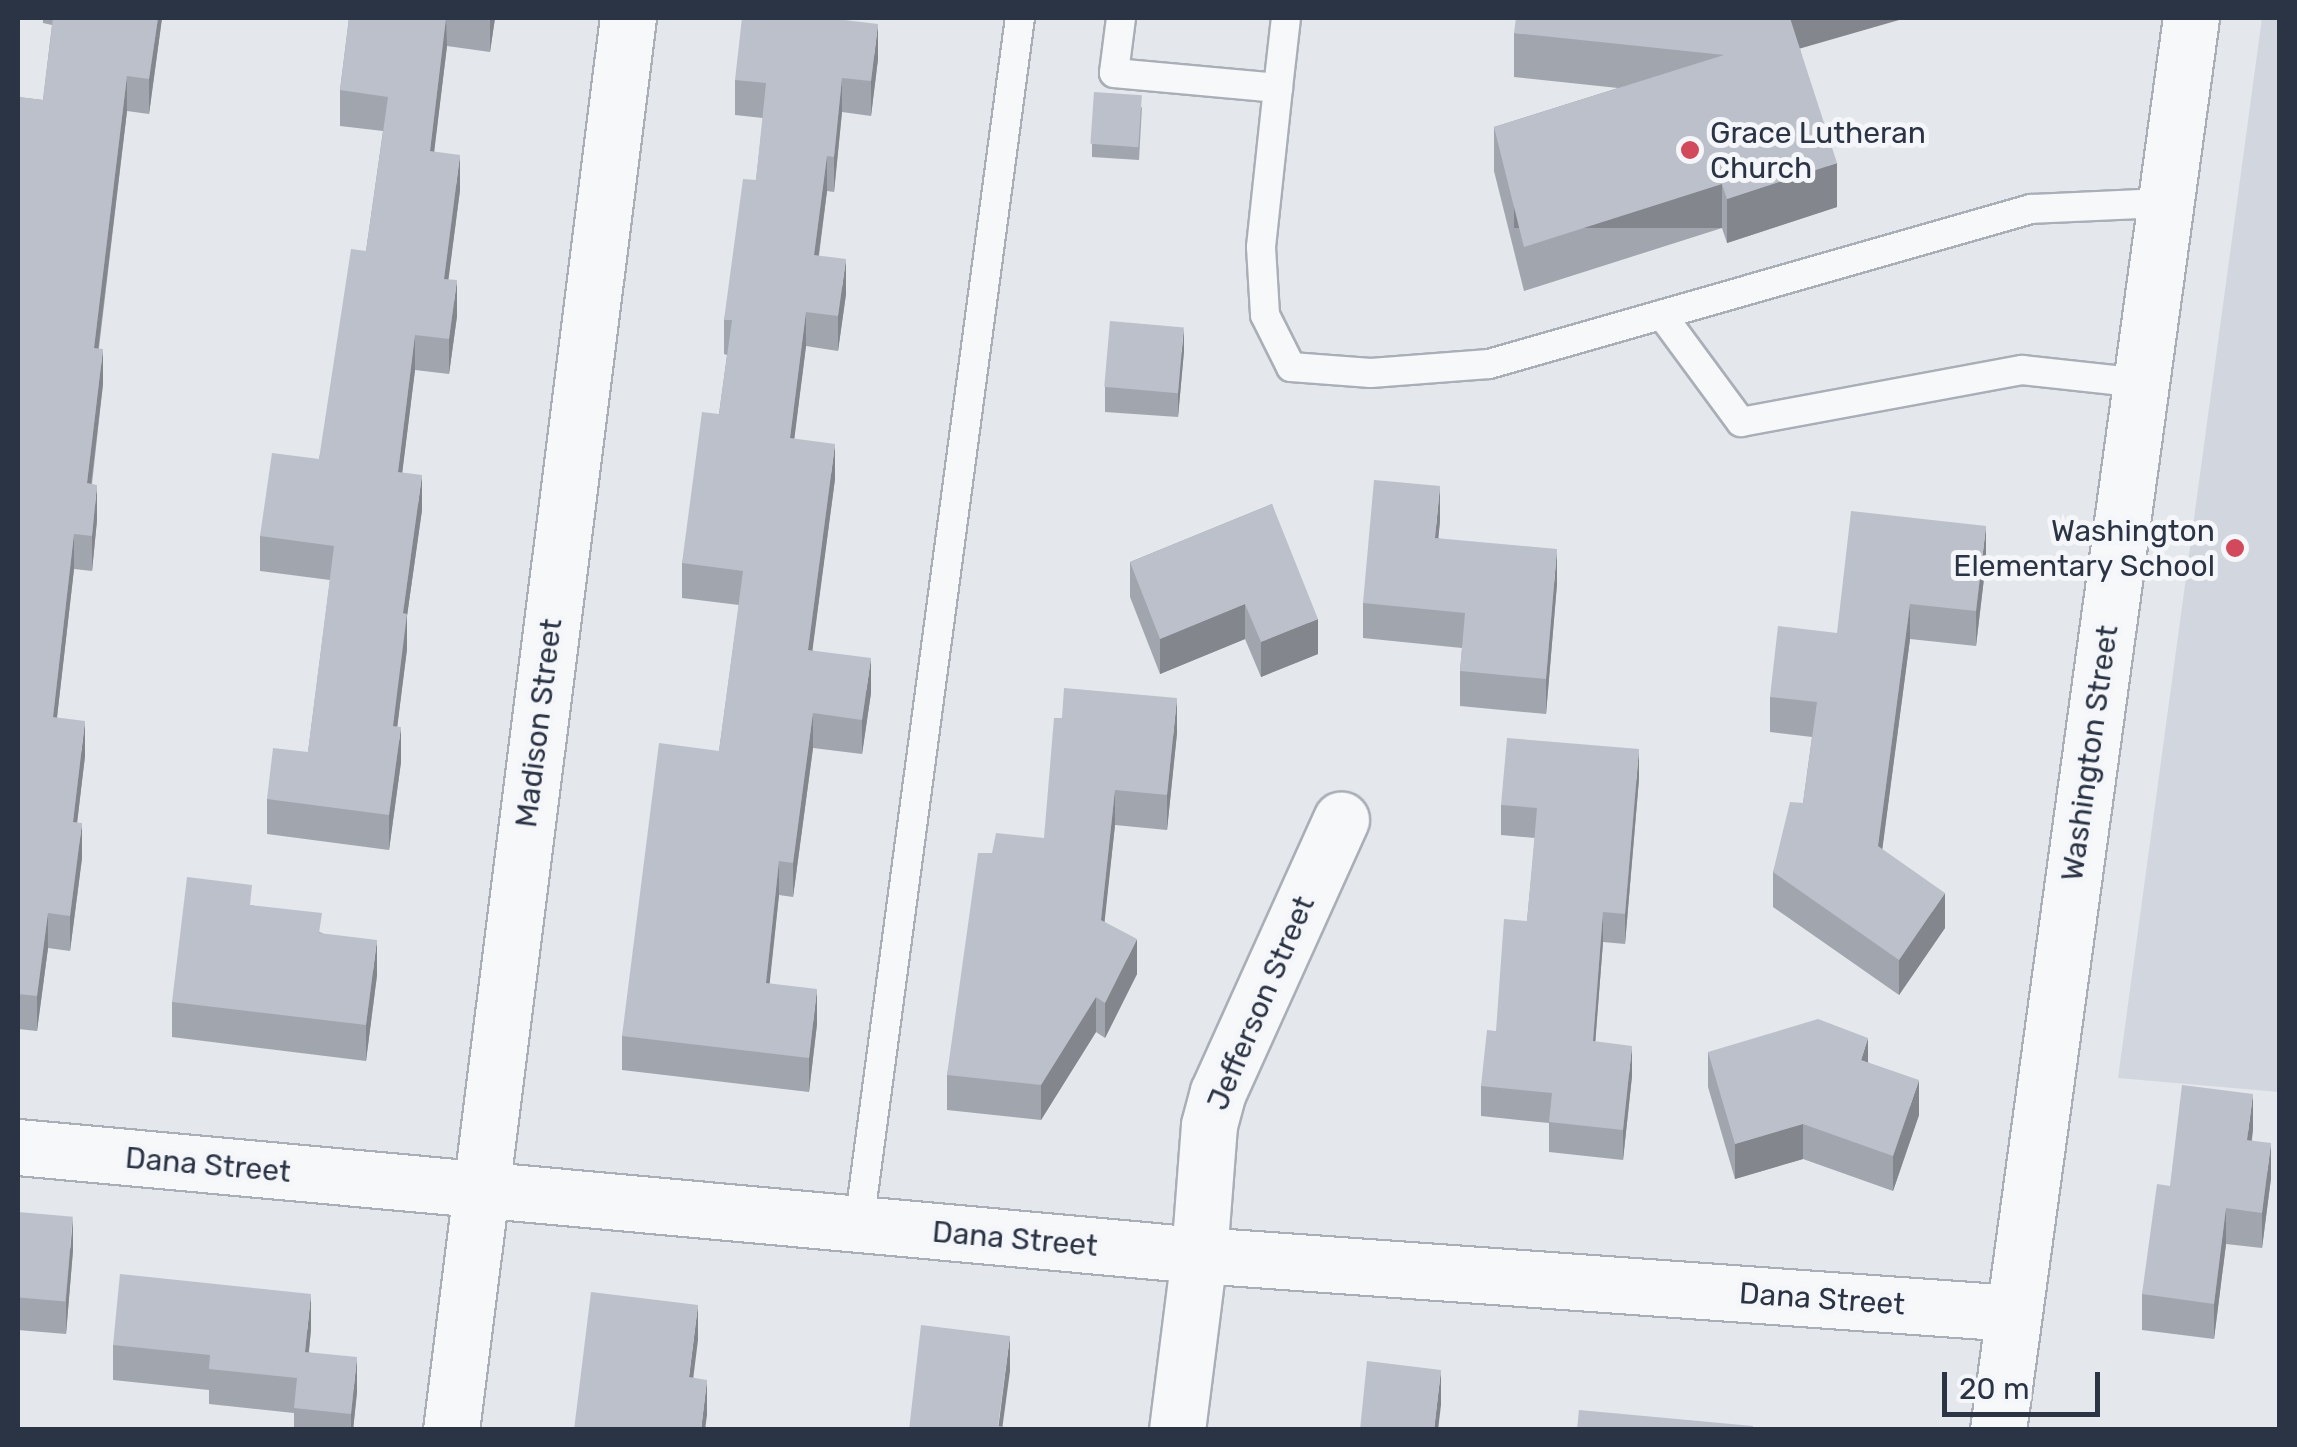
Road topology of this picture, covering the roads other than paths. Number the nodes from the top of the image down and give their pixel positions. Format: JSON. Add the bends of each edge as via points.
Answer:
{"nodes":[{"id":1,"x":628,"y":18,"type":"edge"},
{"id":2,"x":1020,"y":18,"type":"edge"},
{"id":3,"x":1120,"y":18,"type":"edge"},
{"id":4,"x":1286,"y":18,"type":"edge"},
{"id":5,"x":2191,"y":18,"type":"edge"},
{"id":6,"x":1278,"y":88,"type":"junction"},
{"id":7,"x":2165,"y":203,"type":"junction"},
{"id":8,"x":1662,"y":314,"type":"junction"},
{"id":9,"x":2141,"y":383,"type":"junction"},
{"id":10,"x":1340,"y":820,"type":"dead end"},
{"id":11,"x":18,"y":1147,"type":"edge"},
{"id":12,"x":480,"y":1190,"type":"junction"},
{"id":13,"x":859,"y":1224,"type":"junction"},
{"id":14,"x":1199,"y":1256,"type":"junction"},
{"id":15,"x":2014,"y":1313,"type":"junction"},
{"id":16,"x":451,"y":1430,"type":"edge"},
{"id":17,"x":1177,"y":1430,"type":"edge"},
{"id":18,"x":1998,"y":1430,"type":"edge"}],
"edges":[{"from":1,"to":12,"type":"street","name":"Madison Street"},
{"from":2,"to":13,"type":"lane"},
{"from":3,"to":6,"type":"lane","via":[[1114,74]]},
{"from":4,"to":6,"type":"lane"},
{"from":5,"to":7,"type":"street","name":"Washington Street"},
{"from":6,"to":8,"type":"lane","via":[[1262,264],[1265,314],[1291,367],[1371,373],[1489,364]]},
{"from":7,"to":8,"type":"lane","via":[[2031,209]]},
{"from":7,"to":9,"type":"street","name":"Washington Street"},
{"from":8,"to":9,"type":"lane","via":[[1741,422],[2022,370]]},
{"from":9,"to":15,"type":"street","name":"Washington Street"},
{"from":10,"to":14,"type":"street","name":"Jefferson Street","via":[[1218,1092],[1209,1125]]},
{"from":11,"to":12,"type":"street","name":"Dana Street"},
{"from":12,"to":13,"type":"street","name":"Dana Street"},
{"from":12,"to":16,"type":"street","name":"Madison Street"},
{"from":13,"to":14,"type":"street","name":"Dana Street"},
{"from":14,"to":15,"type":"street","name":"Dana Street"},
{"from":14,"to":17,"type":"street","name":"Jefferson Street"},
{"from":15,"to":18,"type":"street","name":"Washington Street"}]}
